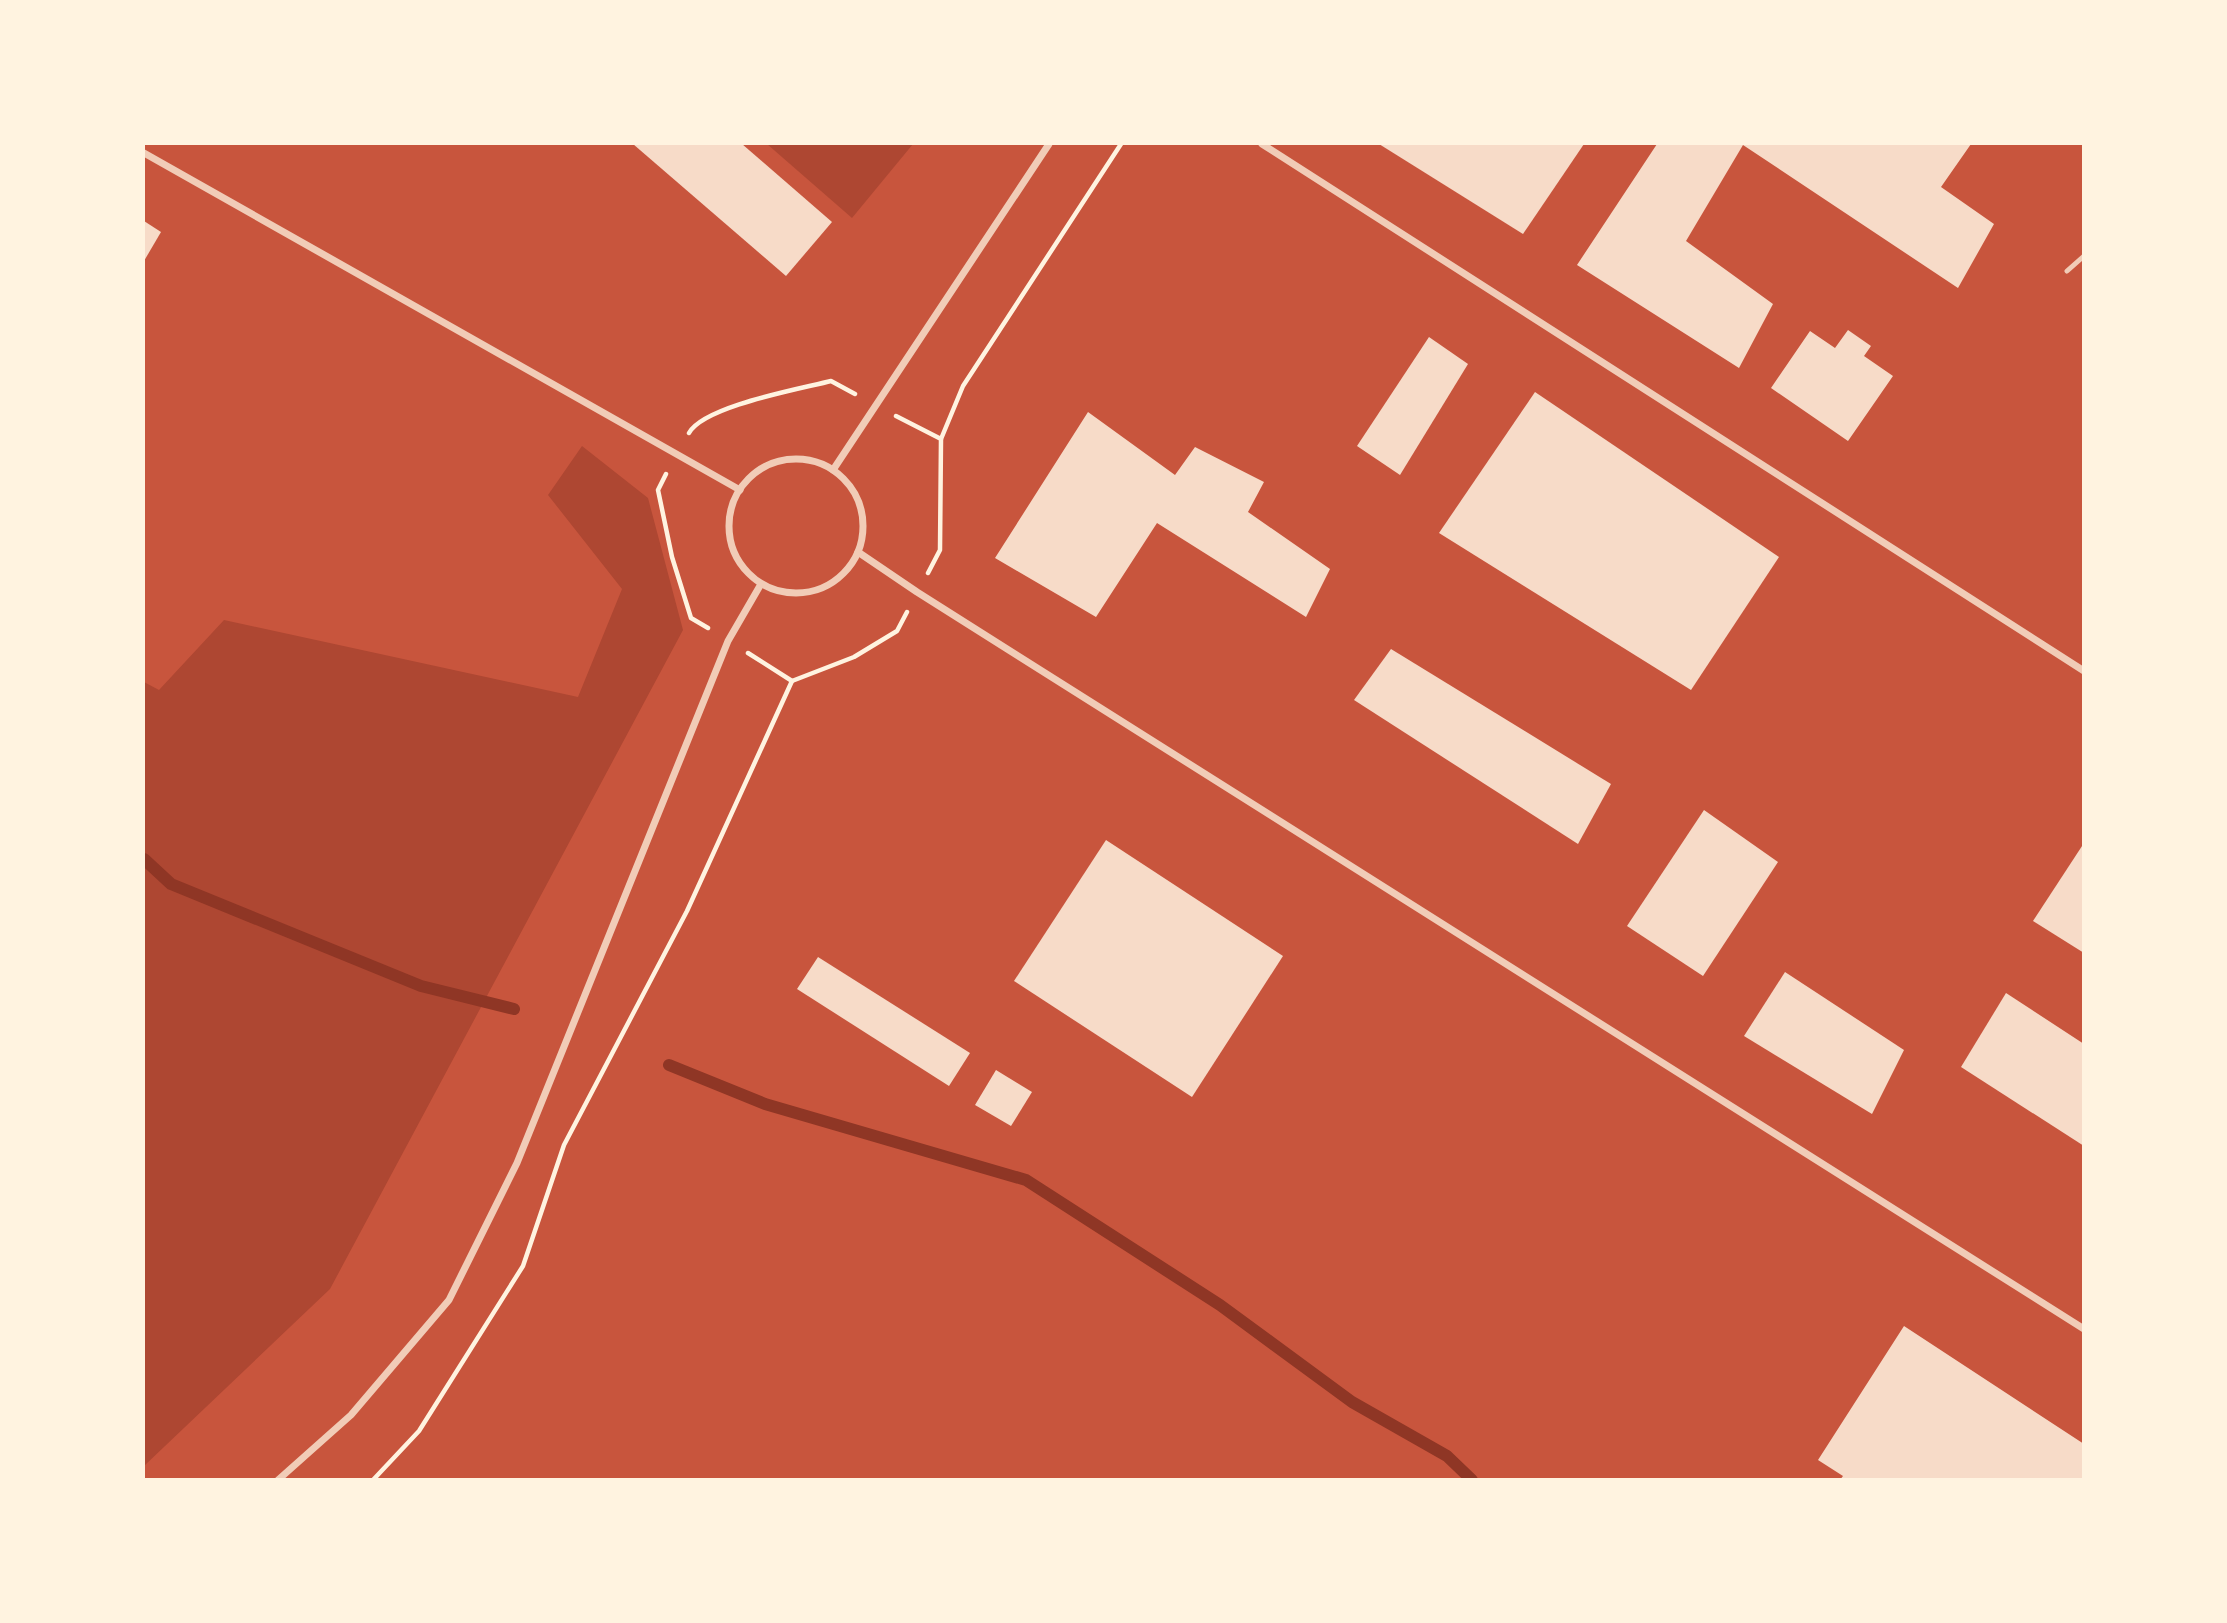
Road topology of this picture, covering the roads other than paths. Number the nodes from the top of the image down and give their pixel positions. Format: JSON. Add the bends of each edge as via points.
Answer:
{"nodes":[{"id":1,"x":1048,"y":144,"type":"edge"},
{"id":2,"x":1262,"y":144,"type":"edge"},
{"id":3,"x":144,"y":153,"type":"edge"},
{"id":4,"x":2084,"y":256,"type":"edge"},
{"id":5,"x":2067,"y":271,"type":"dead end"},
{"id":6,"x":833,"y":470,"type":"junction"},
{"id":7,"x":740,"y":490,"type":"junction"},
{"id":8,"x":858,"y":552,"type":"junction"},
{"id":9,"x":761,"y":584,"type":"junction"},
{"id":10,"x":2084,"y":671,"type":"edge"},
{"id":11,"x":2084,"y":1329,"type":"edge"},
{"id":12,"x":278,"y":1479,"type":"edge"}],
"edges":[{"from":1,"to":6,"type":"street"},
{"from":2,"to":10,"type":"street"},
{"from":3,"to":7,"type":"street"},
{"from":4,"to":5,"type":"lane"},
{"from":6,"to":7,"type":"street","via":[[814,461],[793,459],[754,474]]},
{"from":6,"to":8,"type":"street","via":[[850,486],[860,506],[863,529]]},
{"from":7,"to":9,"type":"street","via":[[731,509],[729,531],[739,561]]},
{"from":8,"to":9,"type":"street","via":[[846,572],[828,586],[806,593],[783,592]]},
{"from":8,"to":11,"type":"street"},
{"from":9,"to":12,"type":"street","via":[[729,641],[517,1163],[449,1300],[351,1415]]}]}
